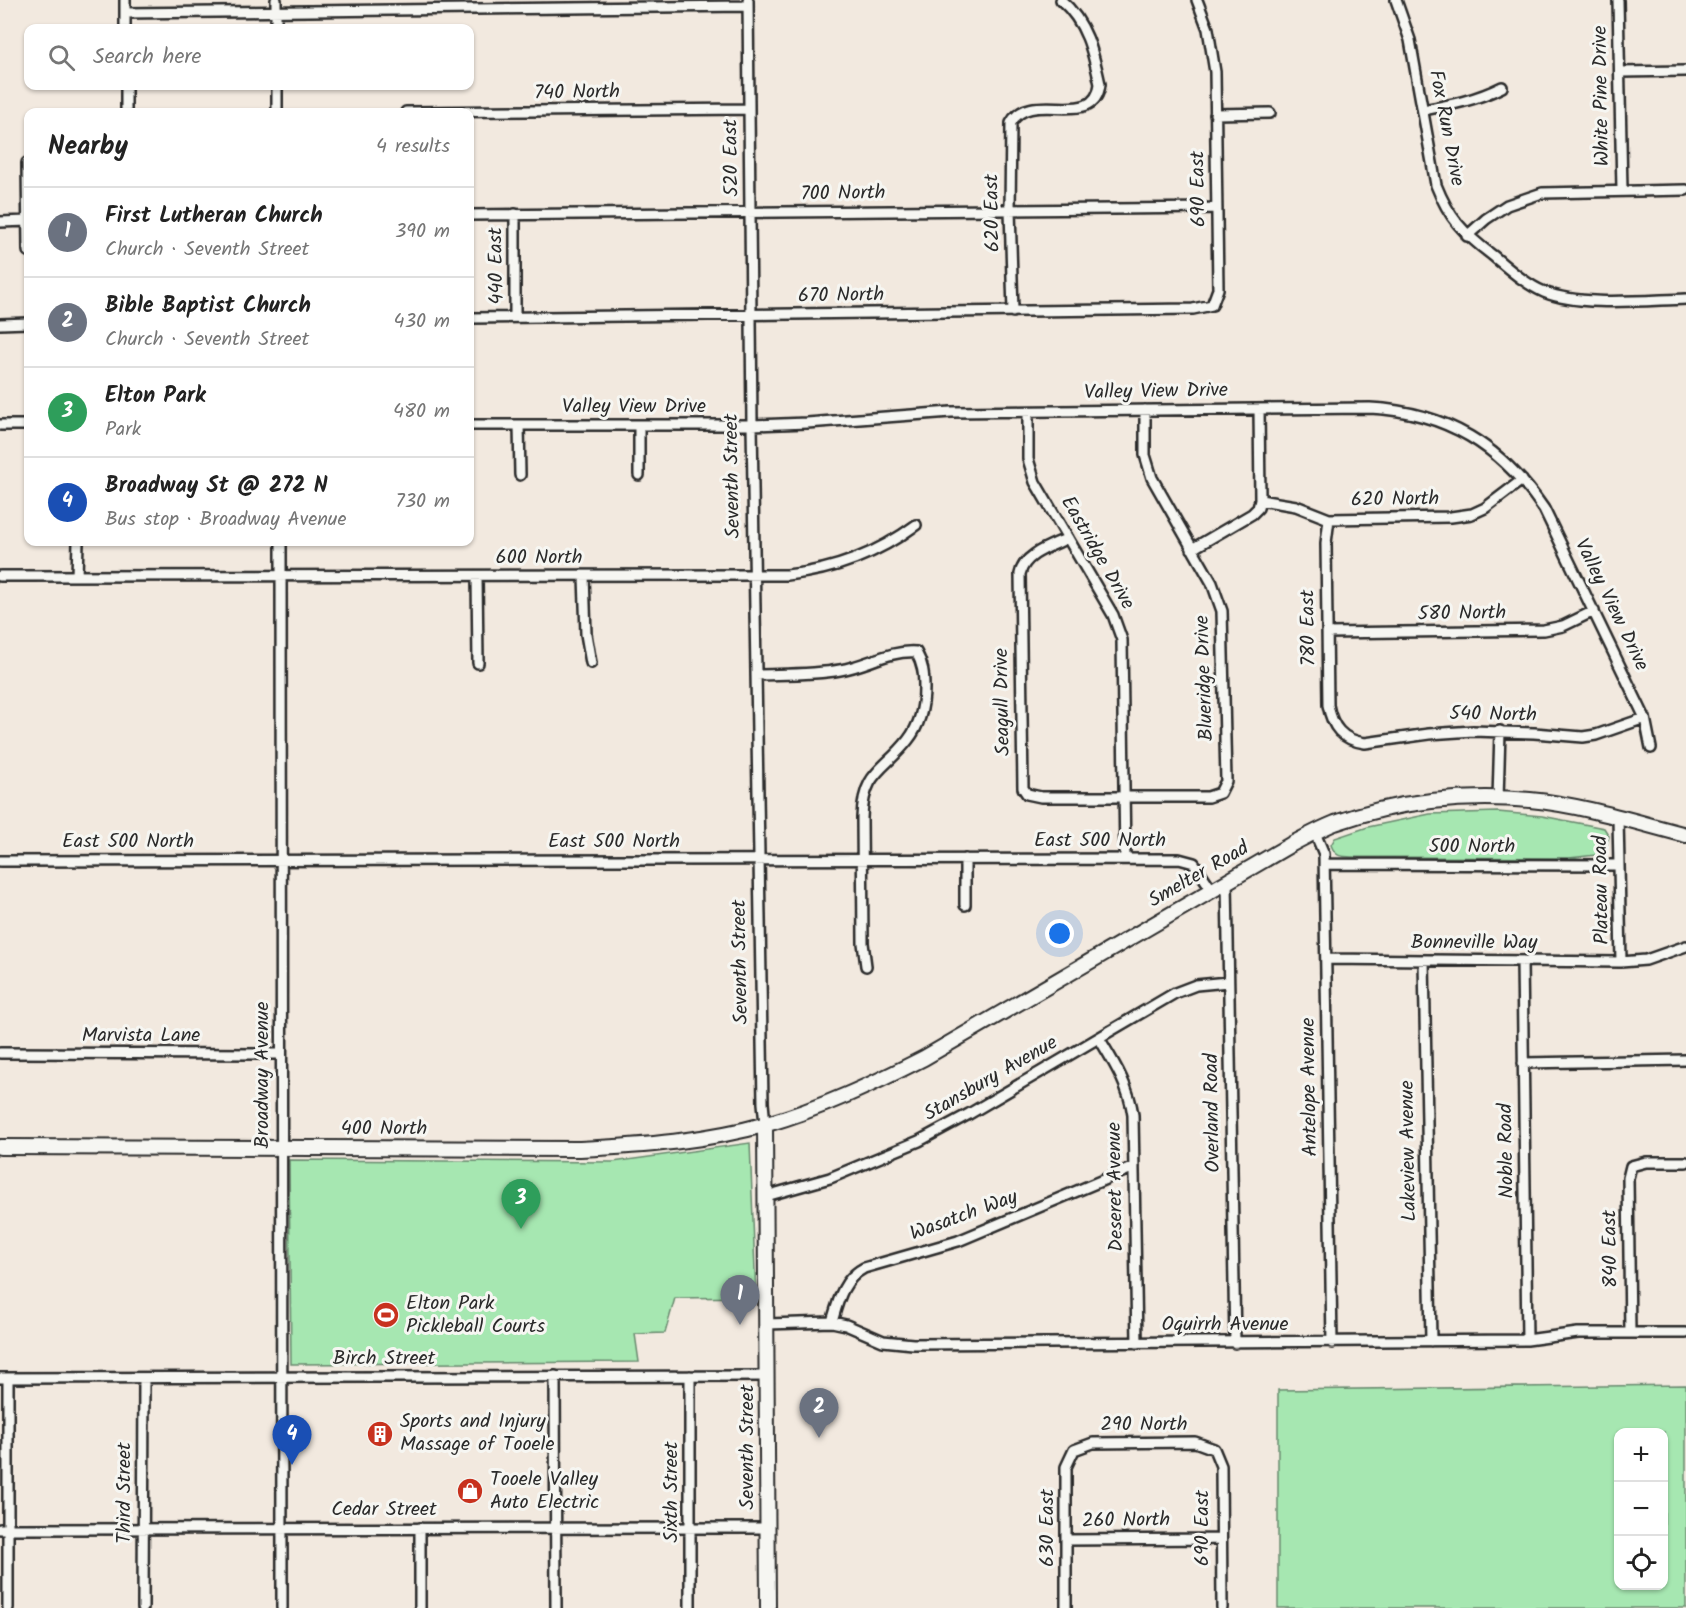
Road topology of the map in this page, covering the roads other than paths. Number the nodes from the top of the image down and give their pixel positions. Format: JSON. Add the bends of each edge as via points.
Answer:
{"nodes":[{"id":1,"x":125,"y":0,"type":"edge"},
{"id":2,"x":276,"y":0,"type":"edge"},
{"id":3,"x":1061,"y":0,"type":"edge"},
{"id":4,"x":1197,"y":0,"type":"edge"},
{"id":5,"x":1396,"y":0,"type":"edge"},
{"id":6,"x":1618,"y":0,"type":"edge"},
{"id":7,"x":748,"y":3,"type":"edge"},
{"id":8,"x":276,"y":11,"type":"junction"},
{"id":9,"x":125,"y":13,"type":"junction"},
{"id":10,"x":125,"y":24,"type":"edge"},
{"id":11,"x":276,"y":24,"type":"edge"},
{"id":12,"x":1686,"y":71,"type":"edge"},
{"id":13,"x":1620,"y":72,"type":"junction"},
{"id":14,"x":1502,"y":87,"type":"dead end"},
{"id":15,"x":126,"y":90,"type":"edge"},
{"id":16,"x":277,"y":90,"type":"edge"},
{"id":17,"x":126,"y":108,"type":"edge"},
{"id":18,"x":277,"y":108,"type":"edge"},
{"id":19,"x":749,"y":109,"type":"junction"},
{"id":20,"x":1423,"y":110,"type":"junction"},
{"id":21,"x":474,"y":111,"type":"edge"},
{"id":22,"x":1270,"y":113,"type":"dead end"},
{"id":23,"x":1215,"y":114,"type":"junction"},
{"id":24,"x":1686,"y":189,"type":"edge"},
{"id":25,"x":1622,"y":190,"type":"junction"},
{"id":26,"x":1217,"y":208,"type":"junction"},
{"id":27,"x":1010,"y":210,"type":"junction"},
{"id":28,"x":750,"y":211,"type":"junction"},
{"id":29,"x":514,"y":214,"type":"junction"},
{"id":30,"x":474,"y":215,"type":"edge"},
{"id":31,"x":24,"y":221,"type":"edge"},
{"id":32,"x":0,"y":222,"type":"edge"},
{"id":33,"x":1467,"y":236,"type":"junction"},
{"id":34,"x":1686,"y":299,"type":"edge"},
{"id":35,"x":1212,"y":305,"type":"joint"},
{"id":36,"x":1012,"y":312,"type":"junction"},
{"id":37,"x":752,"y":315,"type":"junction"},
{"id":38,"x":516,"y":317,"type":"junction"},
{"id":39,"x":474,"y":318,"type":"edge"},
{"id":40,"x":24,"y":323,"type":"edge"},
{"id":41,"x":0,"y":324,"type":"edge"},
{"id":42,"x":1259,"y":409,"type":"junction"},
{"id":43,"x":1145,"y":410,"type":"junction"},
{"id":44,"x":1028,"y":412,"type":"junction"},
{"id":45,"x":0,"y":425,"type":"edge"},
{"id":46,"x":24,"y":425,"type":"edge"},
{"id":47,"x":474,"y":425,"type":"edge"},
{"id":48,"x":519,"y":425,"type":"junction"},
{"id":49,"x":639,"y":425,"type":"junction"},
{"id":50,"x":752,"y":425,"type":"junction"},
{"id":51,"x":639,"y":474,"type":"dead end"},
{"id":52,"x":520,"y":475,"type":"dead end"},
{"id":53,"x":1522,"y":480,"type":"junction"},
{"id":54,"x":1260,"y":500,"type":"junction"},
{"id":55,"x":1329,"y":519,"type":"junction"},
{"id":56,"x":916,"y":525,"type":"dead end"},
{"id":57,"x":1068,"y":538,"type":"junction"},
{"id":58,"x":78,"y":546,"type":"edge"},
{"id":59,"x":281,"y":546,"type":"edge"},
{"id":60,"x":1192,"y":549,"type":"junction"},
{"id":61,"x":0,"y":576,"type":"edge"},
{"id":62,"x":78,"y":576,"type":"junction"},
{"id":63,"x":281,"y":576,"type":"junction"},
{"id":64,"x":477,"y":576,"type":"junction"},
{"id":65,"x":584,"y":576,"type":"junction"},
{"id":66,"x":754,"y":576,"type":"junction"},
{"id":67,"x":1594,"y":611,"type":"junction"},
{"id":68,"x":1327,"y":633,"type":"junction"},
{"id":69,"x":478,"y":663,"type":"dead end"},
{"id":70,"x":591,"y":663,"type":"dead end"},
{"id":71,"x":756,"y":675,"type":"junction"},
{"id":72,"x":1645,"y":718,"type":"junction"},
{"id":73,"x":1500,"y":731,"type":"junction"},
{"id":74,"x":1340,"y":734,"type":"joint"},
{"id":75,"x":1651,"y":748,"type":"dead end"},
{"id":76,"x":1125,"y":797,"type":"junction"},
{"id":77,"x":1498,"y":799,"type":"junction"},
{"id":78,"x":1618,"y":818,"type":"junction"},
{"id":79,"x":1315,"y":832,"type":"junction"},
{"id":80,"x":1686,"y":835,"type":"edge"},
{"id":81,"x":965,"y":859,"type":"junction"},
{"id":82,"x":1125,"y":859,"type":"junction"},
{"id":83,"x":281,"y":860,"type":"junction"},
{"id":84,"x":759,"y":860,"type":"junction"},
{"id":85,"x":862,"y":860,"type":"junction"},
{"id":86,"x":0,"y":861,"type":"edge"},
{"id":87,"x":1324,"y":864,"type":"junction"},
{"id":88,"x":1619,"y":866,"type":"junction"},
{"id":89,"x":1227,"y":882,"type":"junction"},
{"id":90,"x":1212,"y":890,"type":"junction"},
{"id":91,"x":965,"y":905,"type":"dead end"},
{"id":92,"x":1686,"y":946,"type":"edge"},
{"id":93,"x":1326,"y":959,"type":"junction"},
{"id":94,"x":1424,"y":960,"type":"junction"},
{"id":95,"x":1522,"y":961,"type":"junction"},
{"id":96,"x":1621,"y":962,"type":"junction"},
{"id":97,"x":866,"y":966,"type":"dead end"},
{"id":98,"x":1228,"y":982,"type":"junction"},
{"id":99,"x":1099,"y":1038,"type":"junction"},
{"id":100,"x":0,"y":1053,"type":"edge"},
{"id":101,"x":281,"y":1054,"type":"junction"},
{"id":102,"x":1686,"y":1060,"type":"edge"},
{"id":103,"x":1523,"y":1063,"type":"junction"},
{"id":104,"x":765,"y":1124,"type":"junction"},
{"id":105,"x":0,"y":1147,"type":"edge"},
{"id":106,"x":281,"y":1148,"type":"junction"},
{"id":107,"x":1686,"y":1162,"type":"edge"},
{"id":108,"x":1134,"y":1167,"type":"junction"},
{"id":109,"x":766,"y":1196,"type":"junction"},
{"id":110,"x":832,"y":1322,"type":"junction"},
{"id":111,"x":767,"y":1324,"type":"junction"},
{"id":112,"x":1686,"y":1332,"type":"edge"},
{"id":113,"x":1630,"y":1333,"type":"junction"},
{"id":114,"x":1527,"y":1340,"type":"junction"},
{"id":115,"x":1431,"y":1341,"type":"junction"},
{"id":116,"x":1137,"y":1343,"type":"junction"},
{"id":117,"x":1235,"y":1343,"type":"junction"},
{"id":118,"x":1332,"y":1343,"type":"junction"},
{"id":119,"x":555,"y":1376,"type":"junction"},
{"id":120,"x":690,"y":1376,"type":"junction"},
{"id":121,"x":767,"y":1376,"type":"junction"},
{"id":122,"x":4,"y":1378,"type":"edge"},
{"id":123,"x":144,"y":1378,"type":"junction"},
{"id":124,"x":281,"y":1378,"type":"junction"},
{"id":125,"x":1214,"y":1449,"type":"joint"},
{"id":126,"x":1074,"y":1450,"type":"joint"},
{"id":127,"x":420,"y":1528,"type":"junction"},
{"id":128,"x":555,"y":1528,"type":"junction"},
{"id":129,"x":690,"y":1528,"type":"junction"},
{"id":130,"x":768,"y":1528,"type":"junction"},
{"id":131,"x":4,"y":1529,"type":"edge"},
{"id":132,"x":143,"y":1529,"type":"junction"},
{"id":133,"x":282,"y":1529,"type":"junction"},
{"id":134,"x":1221,"y":1539,"type":"junction"},
{"id":135,"x":1066,"y":1540,"type":"junction"},
{"id":136,"x":8,"y":1608,"type":"edge"},
{"id":137,"x":143,"y":1608,"type":"edge"},
{"id":138,"x":282,"y":1608,"type":"edge"},
{"id":139,"x":420,"y":1608,"type":"edge"},
{"id":140,"x":555,"y":1608,"type":"edge"},
{"id":141,"x":690,"y":1608,"type":"edge"},
{"id":142,"x":768,"y":1608,"type":"edge"},
{"id":143,"x":1066,"y":1608,"type":"edge"},
{"id":144,"x":1222,"y":1608,"type":"edge"}],
"edges":[{"from":1,"to":9,"type":"street"},
{"from":2,"to":8,"type":"street"},
{"from":3,"to":27,"type":"street","name":"620 East","via":[[1078,19],[1091,44],[1100,84],[1097,97],[1085,106],[1028,108],[1016,116],[1010,132]]},
{"from":4,"to":23,"type":"street","name":"690 East","via":[[1208,29],[1215,72]]},
{"from":5,"to":20,"type":"street","name":"Fox Run Drive","via":[[1410,40]]},
{"from":6,"to":13,"type":"street","name":"White Pine Drive"},
{"from":7,"to":8,"type":"street"},
{"from":7,"to":19,"type":"street","name":"520 East"},
{"from":8,"to":9,"type":"street"},
{"from":8,"to":11,"type":"street"},
{"from":9,"to":10,"type":"street"},
{"from":12,"to":13,"type":"street"},
{"from":13,"to":25,"type":"street","name":"White Pine Drive"},
{"from":14,"to":20,"type":"street","via":[[1464,103]]},
{"from":15,"to":17,"type":"street"},
{"from":16,"to":18,"type":"street"},
{"from":19,"to":21,"type":"street","name":"740 North"},
{"from":19,"to":28,"type":"street","name":"520 East"},
{"from":20,"to":33,"type":"street","name":"Fox Run Drive","via":[[1436,184],[1444,206]]},
{"from":22,"to":23,"type":"street"},
{"from":23,"to":26,"type":"street","name":"690 East"},
{"from":24,"to":25,"type":"street"},
{"from":25,"to":33,"type":"street","via":[[1555,191],[1530,196],[1496,212]]},
{"from":26,"to":27,"type":"street","name":"700 North"},
{"from":26,"to":35,"type":"street","name":"690 East","via":[[1218,289]]},
{"from":27,"to":28,"type":"street","name":"700 North"},
{"from":27,"to":36,"type":"street","name":"620 East"},
{"from":28,"to":29,"type":"street","name":"700 North"},
{"from":28,"to":37,"type":"street","name":"520 East"},
{"from":29,"to":30,"type":"street","name":"700 North"},
{"from":29,"to":38,"type":"street","name":"440 East"},
{"from":31,"to":32,"type":"street"},
{"from":33,"to":34,"type":"street","name":"Fox Run Drive","via":[[1527,283],[1554,296],[1583,301]]},
{"from":35,"to":36,"type":"street","name":"670 North","via":[[1193,309]]},
{"from":36,"to":37,"type":"street","name":"670 North"},
{"from":37,"to":38,"type":"street","name":"670 North"},
{"from":37,"to":50,"type":"street","name":"Seventh Street"},
{"from":38,"to":39,"type":"street","name":"670 North"},
{"from":40,"to":41,"type":"street"},
{"from":42,"to":43,"type":"street","name":"Valley View Drive"},
{"from":42,"to":53,"type":"street","name":"Valley View Drive","via":[[1370,408],[1415,414],[1472,437]]},
{"from":42,"to":54,"type":"street"},
{"from":43,"to":44,"type":"street","name":"Valley View Drive"},
{"from":43,"to":60,"type":"street","name":"Blueridge Drive","via":[[1149,471]]},
{"from":44,"to":50,"type":"street","name":"Valley View Drive","via":[[951,412]]},
{"from":44,"to":57,"type":"street","name":"Eastridge Drive","via":[[1028,459],[1032,474]]},
{"from":45,"to":46,"type":"street"},
{"from":47,"to":48,"type":"street","name":"Valley View Drive"},
{"from":48,"to":49,"type":"street","name":"Valley View Drive"},
{"from":48,"to":52,"type":"street"},
{"from":49,"to":50,"type":"street","name":"Valley View Drive"},
{"from":49,"to":51,"type":"street"},
{"from":50,"to":66,"type":"street","name":"Seventh Street"},
{"from":53,"to":55,"type":"street","name":"620 North","via":[[1485,508],[1465,516]]},
{"from":53,"to":67,"type":"street","name":"Valley View Drive","via":[[1544,509]]},
{"from":54,"to":55,"type":"street","name":"620 North","via":[[1296,506]]},
{"from":54,"to":60,"type":"street","via":[[1252,514]]},
{"from":55,"to":68,"type":"street","name":"780 East"},
{"from":56,"to":66,"type":"street","name":"600 North","via":[[876,552],[848,563],[803,574]]},
{"from":57,"to":76,"type":"street","name":"Eastridge Drive","via":[[1113,615],[1122,640]]},
{"from":57,"to":76,"type":"street","name":"Seagull Drive","via":[[1027,560],[1020,574],[1023,788],[1027,794],[1041,797]]},
{"from":58,"to":62,"type":"street"},
{"from":59,"to":63,"type":"street","name":"Broadway Avenue"},
{"from":60,"to":76,"type":"street","name":"Blueridge Drive","via":[[1215,590],[1223,618],[1226,781],[1220,793],[1208,797]]},
{"from":61,"to":62,"type":"street","name":"600 North"},
{"from":62,"to":63,"type":"street","name":"600 North"},
{"from":63,"to":64,"type":"street","name":"600 North"},
{"from":63,"to":83,"type":"street","name":"Broadway Avenue"},
{"from":64,"to":65,"type":"street","name":"600 North"},
{"from":64,"to":69,"type":"street"},
{"from":65,"to":66,"type":"street","name":"600 North"},
{"from":65,"to":70,"type":"street"},
{"from":66,"to":71,"type":"street","name":"Seventh Street"},
{"from":67,"to":68,"type":"street","name":"580 North","via":[[1563,626],[1544,630]]},
{"from":67,"to":72,"type":"street","name":"Valley View Drive"},
{"from":68,"to":74,"type":"street","name":"780 East","via":[[1328,705]]},
{"from":71,"to":84,"type":"street","name":"Seventh Street"},
{"from":71,"to":85,"type":"street","via":[[832,671],[897,652],[916,652],[924,670],[923,708],[908,741],[879,769],[866,791]]},
{"from":72,"to":73,"type":"street","name":"540 North","via":[[1583,737]]},
{"from":72,"to":75,"type":"street","name":"Valley View Drive"},
{"from":73,"to":74,"type":"street","name":"540 North","via":[[1429,734],[1365,743]]},
{"from":73,"to":77,"type":"street"},
{"from":76,"to":82,"type":"street","name":"Eastridge Drive"},
{"from":77,"to":78,"type":"street","name":"Smelter Road","via":[[1572,806]]},
{"from":77,"to":79,"type":"street","name":"Smelter Road","via":[[1413,804],[1372,812]]},
{"from":78,"to":80,"type":"street","name":"Smelter Road"},
{"from":78,"to":88,"type":"street","name":"Plateau Road"},
{"from":79,"to":87,"type":"street","name":"Antelope Avenue"},
{"from":79,"to":89,"type":"street","name":"Smelter Road"},
{"from":81,"to":82,"type":"street","name":"East 500 North"},
{"from":81,"to":85,"type":"street","name":"East 500 North"},
{"from":81,"to":91,"type":"street"},
{"from":82,"to":90,"type":"street","name":"East 500 North","via":[[1188,861]]},
{"from":83,"to":84,"type":"street","name":"East 500 North"},
{"from":83,"to":86,"type":"street","name":"East 500 North"},
{"from":83,"to":101,"type":"street","name":"Broadway Avenue"},
{"from":84,"to":85,"type":"street","name":"East 500 North"},
{"from":84,"to":104,"type":"street","name":"Seventh Street"},
{"from":85,"to":97,"type":"street"},
{"from":87,"to":88,"type":"street","name":"500 North"},
{"from":87,"to":93,"type":"street","name":"Antelope Avenue"},
{"from":88,"to":96,"type":"street","name":"Plateau Road"},
{"from":89,"to":90,"type":"street","name":"Smelter Road"},
{"from":89,"to":98,"type":"street","name":"Overland Road"},
{"from":90,"to":104,"type":"street","name":"Smelter Road","via":[[924,1058],[832,1102]]},
{"from":92,"to":96,"type":"street","name":"Bonneville Way","via":[[1646,960]]},
{"from":93,"to":94,"type":"street","name":"Bonneville Way"},
{"from":93,"to":118,"type":"street","name":"Antelope Avenue"},
{"from":94,"to":95,"type":"street","name":"Bonneville Way"},
{"from":94,"to":115,"type":"street","name":"Lakeview Avenue"},
{"from":95,"to":96,"type":"street","name":"Bonneville Way"},
{"from":95,"to":103,"type":"street","name":"Noble Road"},
{"from":98,"to":99,"type":"street","name":"Stansbury Avenue","via":[[1182,989]]},
{"from":98,"to":117,"type":"street","name":"Overland Road"},
{"from":99,"to":108,"type":"street","name":"Deseret Avenue","via":[[1130,1098]]},
{"from":99,"to":109,"type":"street","name":"Stansbury Avenue","via":[[919,1141],[830,1178]]},
{"from":100,"to":101,"type":"street","name":"Marvista Lane"},
{"from":101,"to":106,"type":"street","name":"Broadway Avenue"},
{"from":102,"to":103,"type":"street"},
{"from":103,"to":114,"type":"street","name":"Noble Road"},
{"from":104,"to":106,"type":"street","name":"400 North","via":[[680,1141],[613,1148]]},
{"from":104,"to":109,"type":"street","name":"Seventh Street"},
{"from":105,"to":106,"type":"street","name":"400 North"},
{"from":106,"to":124,"type":"street","name":"Broadway Avenue"},
{"from":107,"to":113,"type":"street","name":"840 East","via":[[1631,1166]]},
{"from":108,"to":110,"type":"street","name":"Wasatch Way","via":[[958,1241],[856,1272],[845,1284]]},
{"from":108,"to":116,"type":"street","name":"Deseret Avenue"},
{"from":109,"to":111,"type":"street","name":"Seventh Street"},
{"from":110,"to":111,"type":"street","name":"Oquirrh Avenue"},
{"from":110,"to":116,"type":"street","name":"Oquirrh Avenue","via":[[898,1344]]},
{"from":111,"to":121,"type":"street","name":"Seventh Street"},
{"from":112,"to":113,"type":"street","name":"Oquirrh Avenue"},
{"from":113,"to":114,"type":"street","name":"Oquirrh Avenue"},
{"from":114,"to":115,"type":"street","name":"Oquirrh Avenue"},
{"from":115,"to":118,"type":"street","name":"Oquirrh Avenue"},
{"from":116,"to":117,"type":"street","name":"Oquirrh Avenue"},
{"from":117,"to":118,"type":"street","name":"Oquirrh Avenue"},
{"from":119,"to":120,"type":"street","name":"Birch Street"},
{"from":119,"to":124,"type":"street","name":"Birch Street"},
{"from":119,"to":128,"type":"street"},
{"from":120,"to":121,"type":"street","name":"Birch Street"},
{"from":120,"to":129,"type":"street","name":"Sixth Street"},
{"from":121,"to":130,"type":"street","name":"Seventh Street"},
{"from":122,"to":123,"type":"street","name":"Birch Street"},
{"from":122,"to":131,"type":"street"},
{"from":123,"to":124,"type":"street","name":"Birch Street"},
{"from":123,"to":132,"type":"street","name":"Third Street"},
{"from":124,"to":133,"type":"street","name":"Broadway Avenue"},
{"from":125,"to":126,"type":"street","name":"290 North","via":[[1195,1442],[1093,1443]]},
{"from":125,"to":134,"type":"street","name":"690 East","via":[[1221,1466]]},
{"from":126,"to":135,"type":"street","name":"630 East","via":[[1066,1467]]},
{"from":127,"to":128,"type":"street","name":"Cedar Street"},
{"from":127,"to":133,"type":"street","name":"Cedar Street"},
{"from":127,"to":139,"type":"street"},
{"from":128,"to":129,"type":"street","name":"Cedar Street"},
{"from":128,"to":140,"type":"street"},
{"from":129,"to":130,"type":"street","name":"Cedar Street"},
{"from":129,"to":141,"type":"street","name":"Sixth Street"},
{"from":130,"to":142,"type":"street","name":"Seventh Street"},
{"from":131,"to":132,"type":"street","name":"Cedar Street"},
{"from":131,"to":136,"type":"street"},
{"from":132,"to":133,"type":"street","name":"Cedar Street"},
{"from":132,"to":137,"type":"street","name":"Third Street"},
{"from":133,"to":138,"type":"street","name":"Broadway Avenue"},
{"from":134,"to":135,"type":"street","name":"260 North"},
{"from":134,"to":144,"type":"street","name":"690 East"},
{"from":135,"to":143,"type":"street","name":"630 East"}]}
